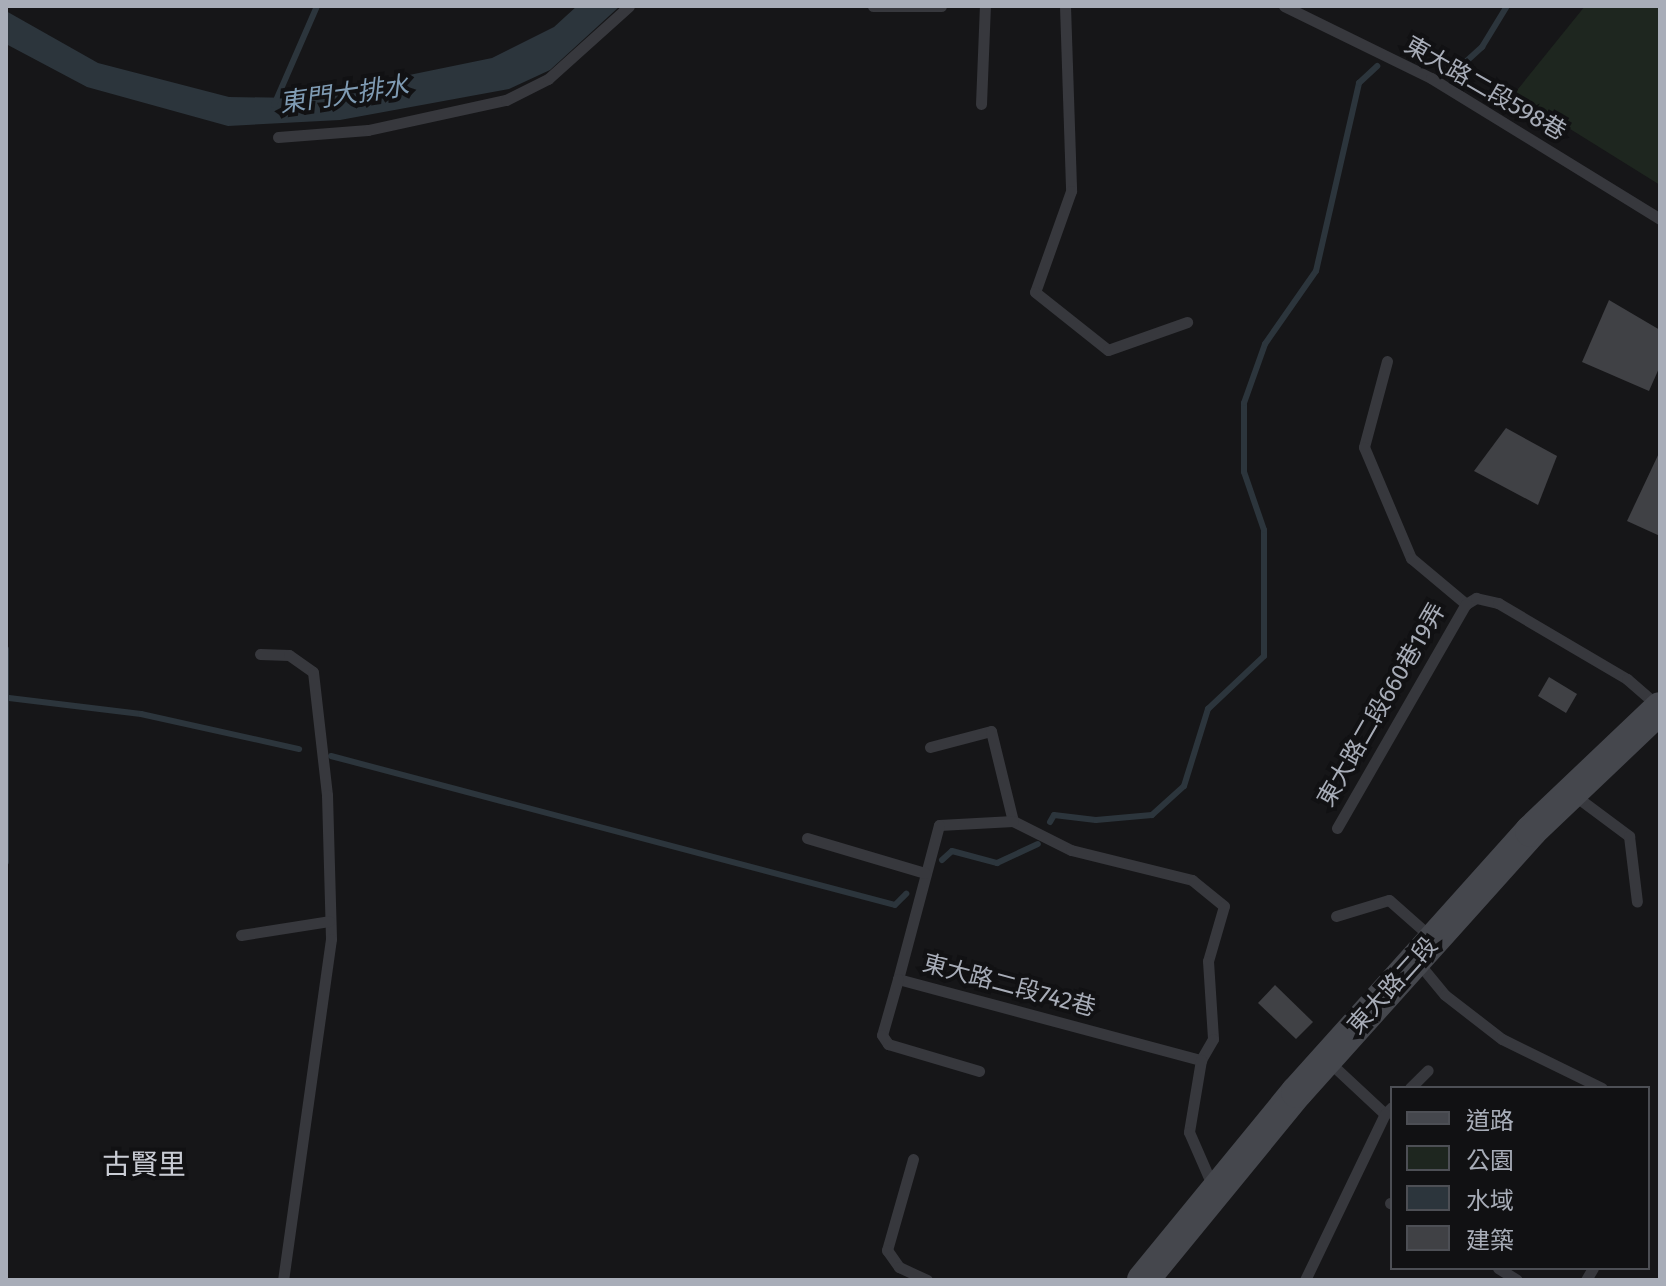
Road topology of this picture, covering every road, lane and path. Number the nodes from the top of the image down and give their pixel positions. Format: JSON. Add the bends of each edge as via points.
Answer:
{"nodes":[{"id":1,"x":629,"y":6,"type":"edge"},
{"id":2,"x":873,"y":6,"type":"edge"},
{"id":3,"x":941,"y":6,"type":"edge"},
{"id":4,"x":985,"y":6,"type":"edge"},
{"id":5,"x":1065,"y":6,"type":"edge"},
{"id":6,"x":1284,"y":6,"type":"edge"},
{"id":7,"x":981,"y":104,"type":"dead end"},
{"id":8,"x":278,"y":137,"type":"dead end"},
{"id":9,"x":1660,"y":219,"type":"edge"},
{"id":10,"x":1187,"y":322,"type":"dead end"},
{"id":11,"x":1387,"y":361,"type":"dead end"},
{"id":12,"x":1466,"y":604,"type":"junction"},
{"id":13,"x":260,"y":654,"type":"dead end"},
{"id":14,"x":1660,"y":708,"type":"edge"},
{"id":15,"x":930,"y":747,"type":"dead end"},
{"id":16,"x":1570,"y":792,"type":"junction"},
{"id":17,"x":1013,"y":821,"type":"junction"},
{"id":18,"x":1337,"y":828,"type":"dead end"},
{"id":19,"x":807,"y":838,"type":"dead end"},
{"id":20,"x":925,"y":873,"type":"junction"},
{"id":21,"x":1637,"y":902,"type":"dead end"},
{"id":22,"x":1336,"y":916,"type":"dead end"},
{"id":23,"x":329,"y":921,"type":"junction"},
{"id":24,"x":241,"y":935,"type":"dead end"},
{"id":25,"x":1425,"y":950,"type":"junction"},
{"id":26,"x":898,"y":979,"type":"junction"},
{"id":27,"x":1327,"y":1059,"type":"junction"},
{"id":28,"x":1201,"y":1060,"type":"junction"},
{"id":29,"x":1428,"y":1070,"type":"dead end"},
{"id":30,"x":979,"y":1071,"type":"dead end"},
{"id":31,"x":1412,"y":1086,"type":"edge"},
{"id":32,"x":1598,"y":1086,"type":"edge"},
{"id":33,"x":1388,"y":1110,"type":"edge"},
{"id":34,"x":913,"y":1159,"type":"dead end"},
{"id":35,"x":1215,"y":1192,"type":"junction"},
{"id":36,"x":283,"y":1280,"type":"edge"},
{"id":37,"x":927,"y":1280,"type":"edge"},
{"id":38,"x":1143,"y":1280,"type":"edge"},
{"id":39,"x":1305,"y":1280,"type":"edge"}],
"edges":[{"from":1,"to":8,"type":"lane","via":[[548,79],[506,100],[368,130]]},
{"from":2,"to":3,"type":"lane"},
{"from":4,"to":7,"type":"lane"},
{"from":5,"to":10,"type":"lane","via":[[1071,191],[1035,292],[1108,350]]},
{"from":6,"to":9,"type":"lane","name":"東大路二段598巷","via":[[1431,78]]},
{"from":11,"to":12,"type":"lane","via":[[1364,447],[1411,558]]},
{"from":12,"to":14,"type":"lane","via":[[1476,598],[1498,603],[1627,679]]},
{"from":12,"to":18,"type":"lane","name":"東大路二段660巷19弄"},
{"from":13,"to":23,"type":"lane","via":[[289,655],[313,672],[327,795]]},
{"from":14,"to":16,"type":"main road","name":"東大路二段"},
{"from":15,"to":17,"type":"lane","via":[[991,731]]},
{"from":16,"to":21,"type":"lane","via":[[1629,836]]},
{"from":16,"to":25,"type":"main road","name":"東大路二段"},
{"from":17,"to":20,"type":"lane","name":"東大路二段742巷","via":[[939,825]]},
{"from":17,"to":28,"type":"lane","via":[[1071,850],[1192,880],[1224,906],[1208,961],[1213,1039]]},
{"from":19,"to":20,"type":"lane"},
{"from":20,"to":26,"type":"lane","name":"東大路二段742巷"},
{"from":22,"to":25,"type":"lane","via":[[1389,900]]},
{"from":23,"to":24,"type":"lane"},
{"from":23,"to":36,"type":"lane"},
{"from":25,"to":27,"type":"main road","name":"東大路二段"},
{"from":25,"to":32,"type":"lane","via":[[1445,995],[1502,1039]]},
{"from":26,"to":28,"type":"lane","name":"東大路二段742巷"},
{"from":26,"to":30,"type":"lane","via":[[882,1035],[888,1044]]},
{"from":27,"to":33,"type":"lane"},
{"from":27,"to":35,"type":"main road","name":"東大路二段"},
{"from":28,"to":35,"type":"lane","via":[[1189,1132]]},
{"from":29,"to":31,"type":"lane"},
{"from":33,"to":39,"type":"lane"},
{"from":34,"to":37,"type":"lane","via":[[887,1250],[899,1267]]},
{"from":35,"to":38,"type":"main road","name":"東大路二段"}]}
